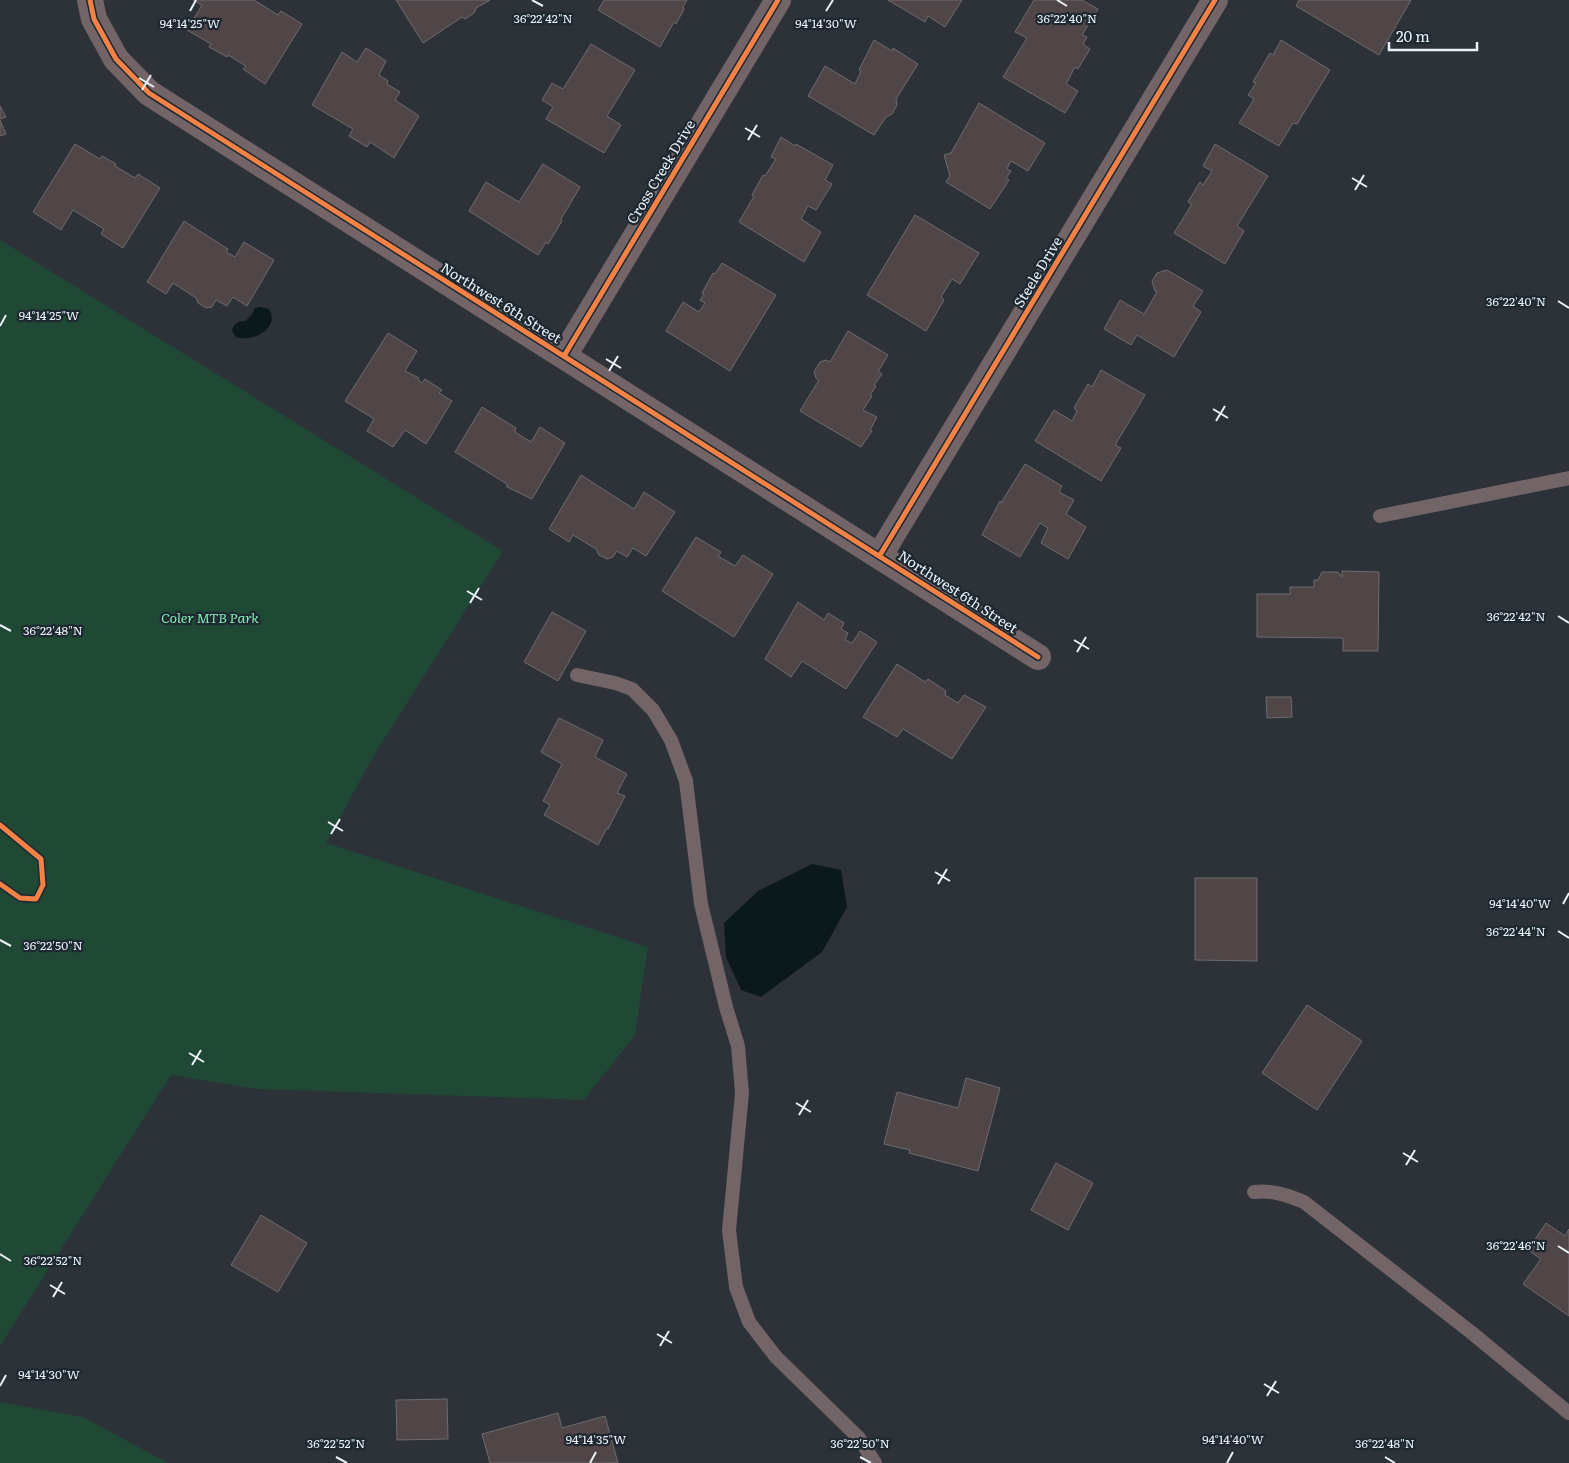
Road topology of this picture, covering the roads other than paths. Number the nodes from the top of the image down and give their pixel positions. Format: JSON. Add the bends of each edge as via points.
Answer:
{"nodes":[{"id":1,"x":90,"y":0,"type":"edge"},
{"id":2,"x":778,"y":0,"type":"edge"},
{"id":3,"x":1215,"y":0,"type":"edge"},
{"id":4,"x":564,"y":356,"type":"junction"},
{"id":5,"x":1569,"y":478,"type":"edge"},
{"id":6,"x":1380,"y":516,"type":"dead end"},
{"id":7,"x":880,"y":555,"type":"junction"},
{"id":8,"x":1038,"y":657,"type":"dead end"},
{"id":9,"x":577,"y":675,"type":"dead end"},
{"id":10,"x":1254,"y":1192,"type":"dead end"},
{"id":11,"x":1569,"y":1413,"type":"edge"},
{"id":12,"x":875,"y":1463,"type":"edge"}],
"edges":[{"from":1,"to":4,"type":"street","name":"Northwest 6th Street","via":[[94,19],[116,59],[149,93]]},
{"from":2,"to":4,"type":"street","name":"Cross Creek Drive"},
{"from":3,"to":7,"type":"street","name":"Steele Drive"},
{"from":4,"to":7,"type":"street","name":"Northwest 6th Street"},
{"from":5,"to":6,"type":"lane"},
{"from":7,"to":8,"type":"street","name":"Northwest 6th Street"},
{"from":9,"to":12,"type":"lane","via":[[632,688],[653,710],[671,740],[686,781],[701,904],[738,1046],[742,1093],[729,1230],[736,1287],[748,1322],[776,1357],[859,1438]]},
{"from":10,"to":11,"type":"lane","via":[[1267,1190],[1304,1202]]}]}
